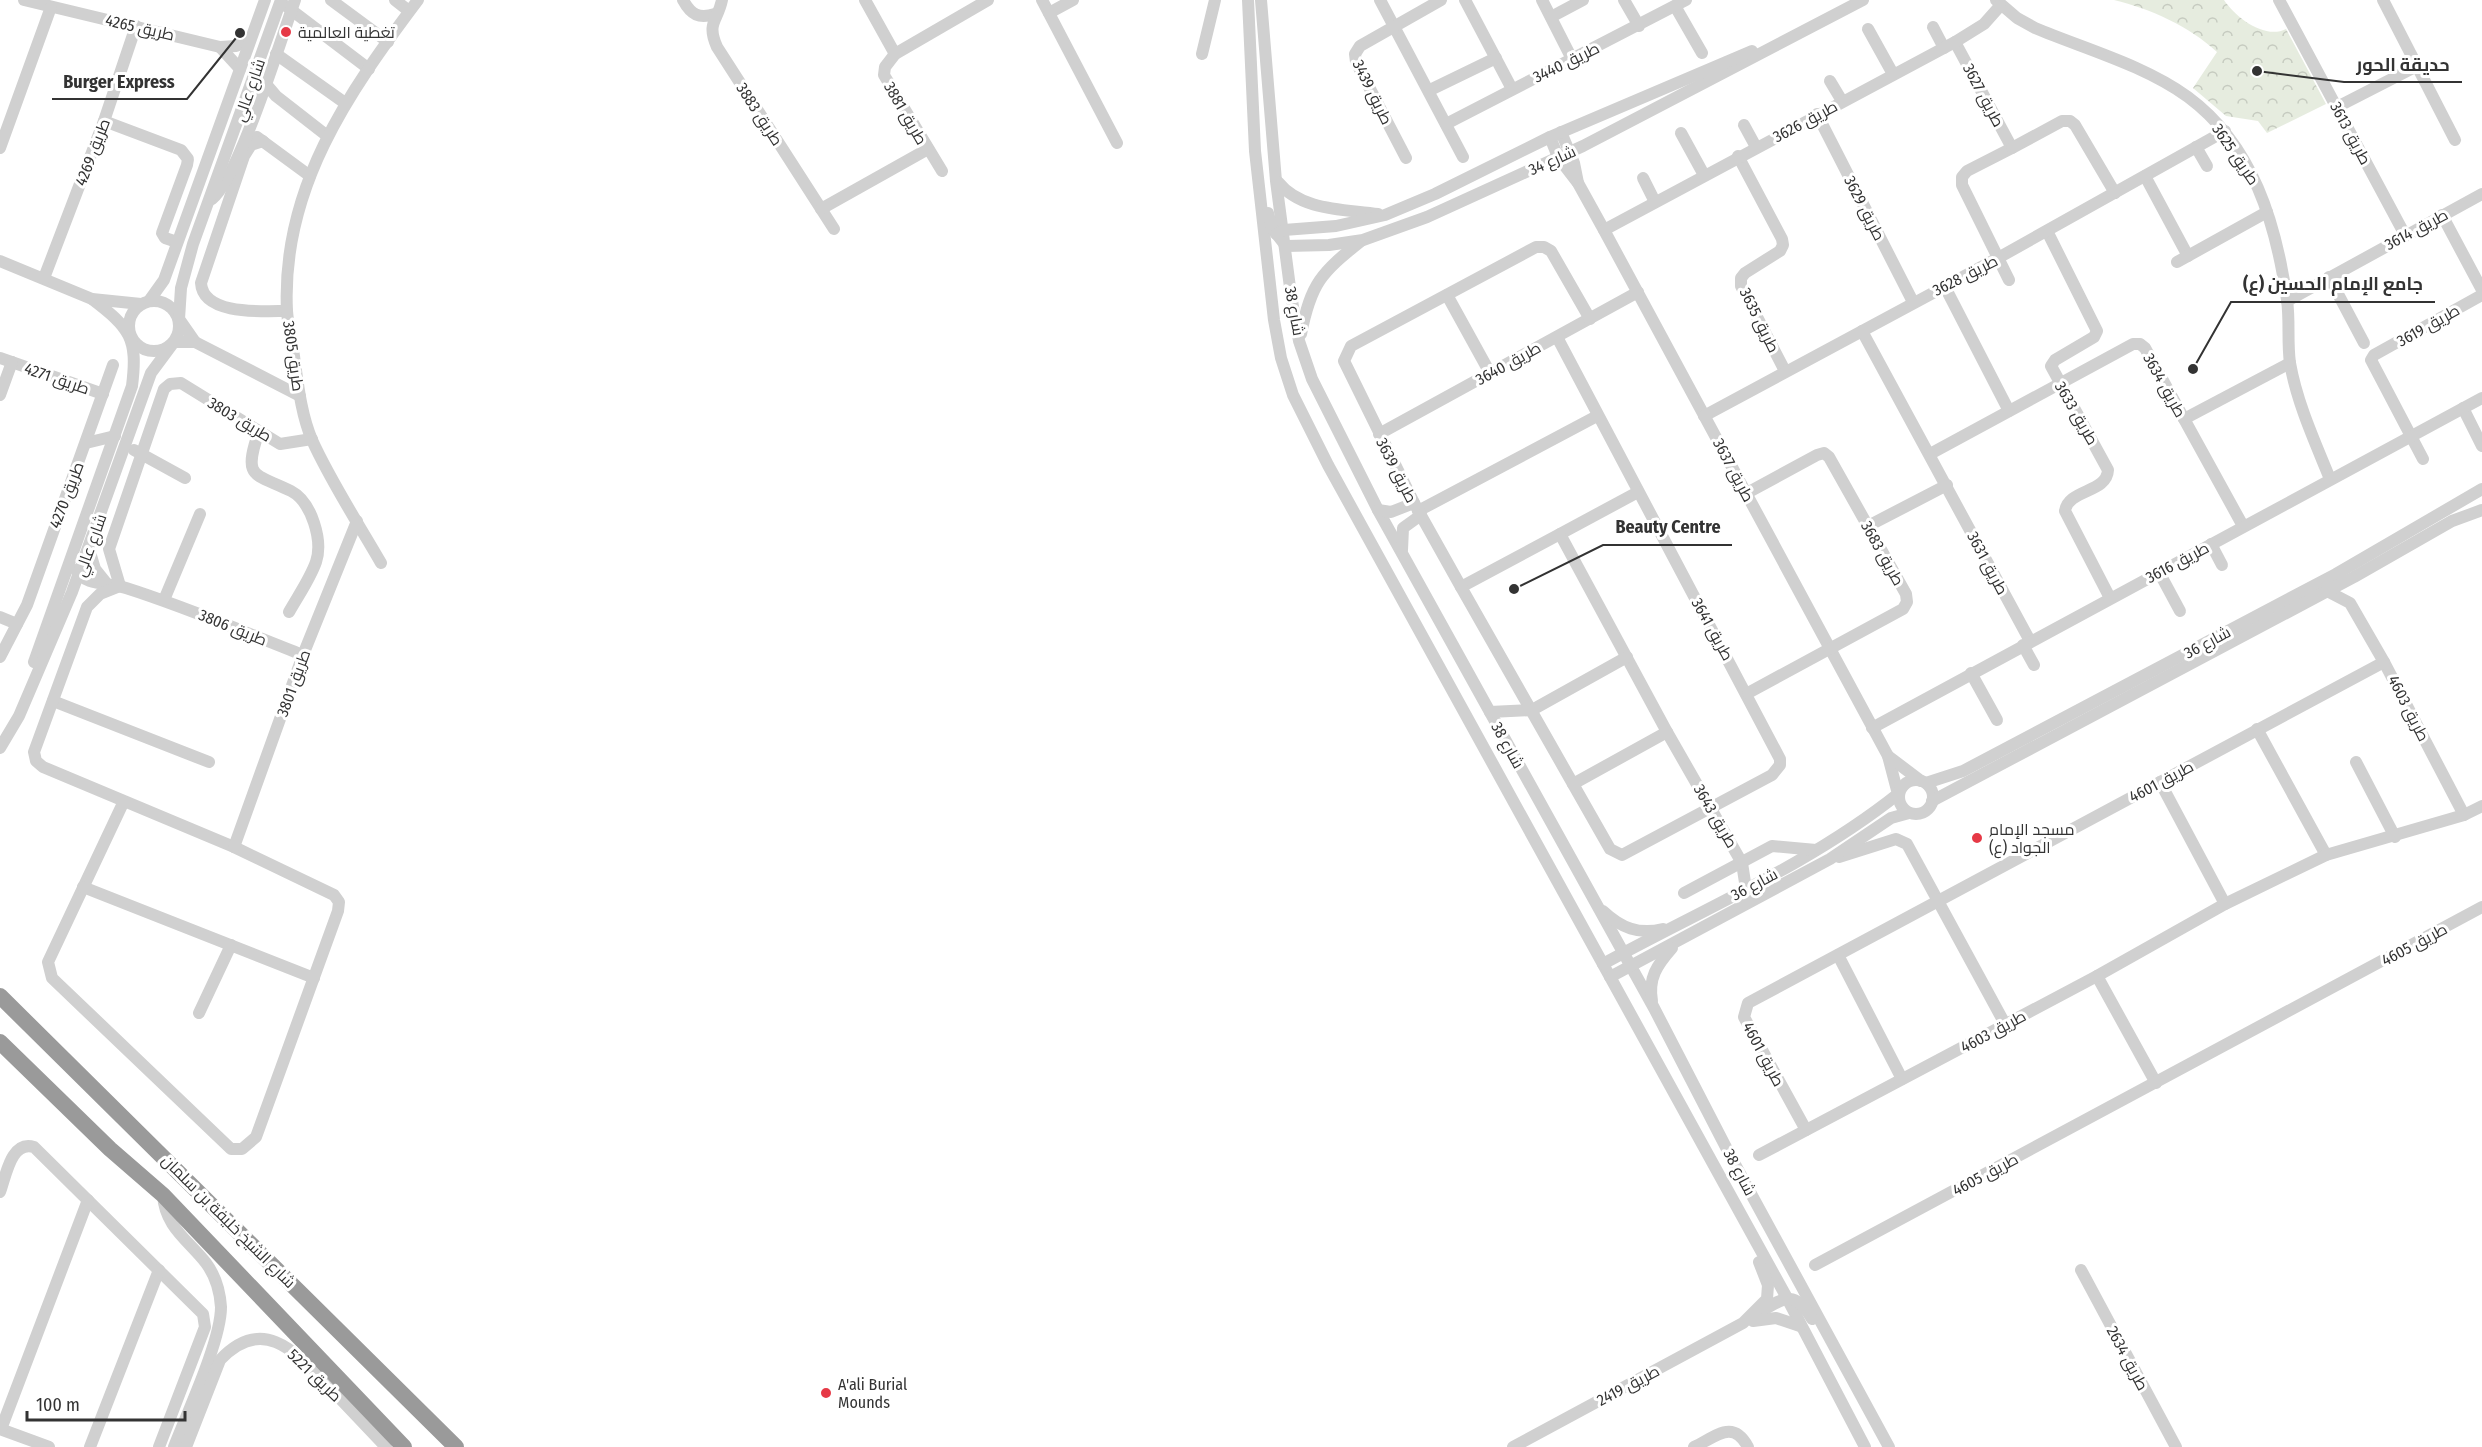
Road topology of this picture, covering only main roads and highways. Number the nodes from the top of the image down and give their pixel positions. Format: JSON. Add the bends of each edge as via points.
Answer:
{"nodes":[{"id":1,"x":0,"y":996,"type":"edge"},
{"id":2,"x":0,"y":1042,"type":"edge"},
{"id":3,"x":404,"y":1447,"type":"edge"},
{"id":4,"x":456,"y":1447,"type":"edge"}],
"edges":[{"from":1,"to":4,"type":"highway","name":"شارع الشيخ خليفة بن سلمان"},
{"from":2,"to":3,"type":"highway","name":"شارع الشيخ خليفة بن سلمان","via":[[163,1195]]}]}
